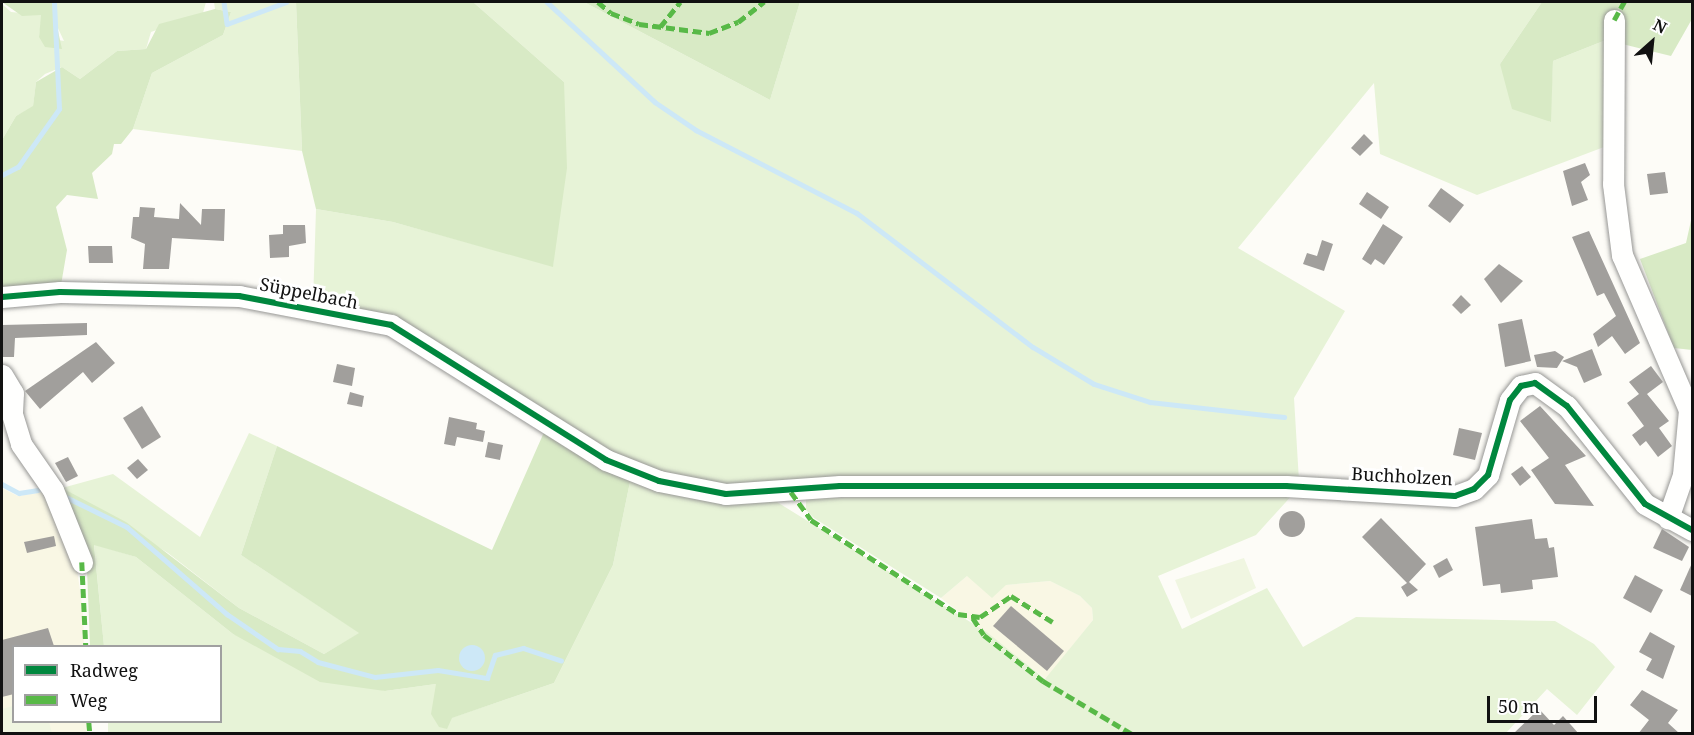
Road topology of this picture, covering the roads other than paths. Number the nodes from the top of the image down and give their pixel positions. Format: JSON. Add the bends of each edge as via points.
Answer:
{"nodes":[{"id":1,"x":1614,"y":20,"type":"dead end"},
{"id":2,"x":2,"y":297,"type":"edge"},
{"id":3,"x":2,"y":375,"type":"edge"},
{"id":4,"x":1084,"y":487,"type":"joint"},
{"id":5,"x":1668,"y":518,"type":"junction"},
{"id":6,"x":1692,"y":530,"type":"edge"},
{"id":7,"x":82,"y":562,"type":"dead end"}],
"edges":[{"from":1,"to":5,"type":"street","via":[[1612,183],[1622,255],[1689,410],[1683,475]]},
{"from":2,"to":4,"type":"street","name":"Süppelbach","via":[[60,292],[239,296],[391,325],[575,443],[646,477],[726,494],[840,486]]},
{"from":3,"to":7,"type":"street","via":[[13,393],[12,414],[21,444],[53,490]]},
{"from":4,"to":5,"type":"street","name":"Buchholzen","via":[[1307,486],[1461,495],[1488,475],[1510,400],[1529,383],[1555,395],[1637,496]]},
{"from":5,"to":6,"type":"street","name":"Buchholzen"}]}
